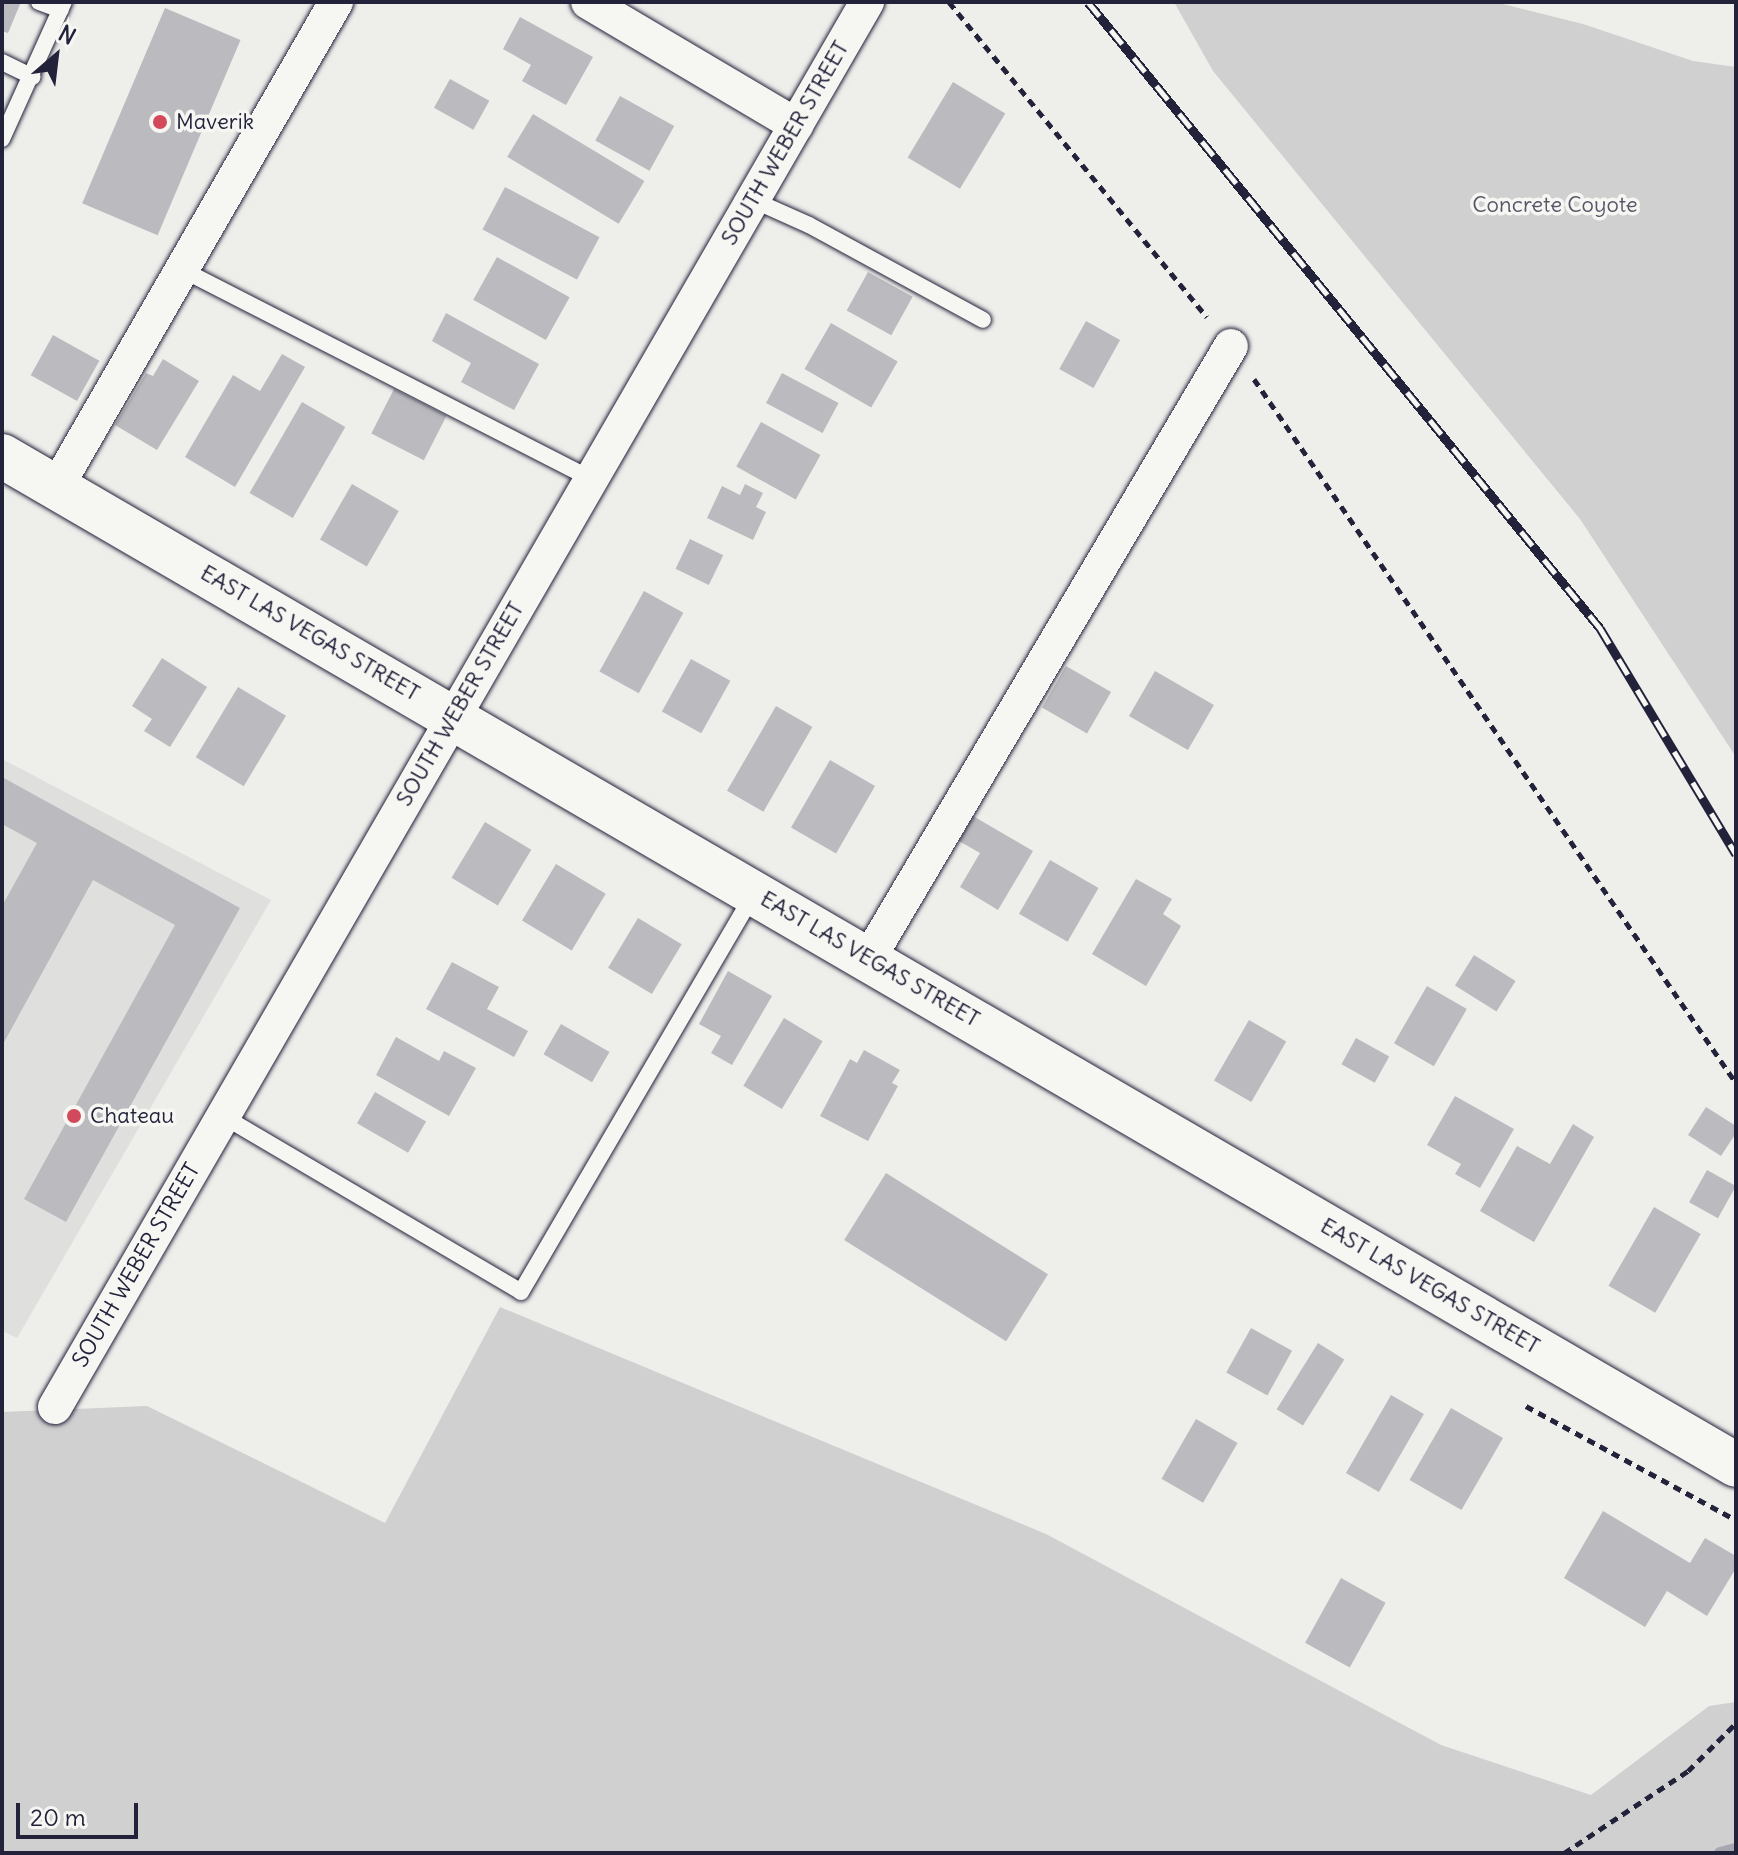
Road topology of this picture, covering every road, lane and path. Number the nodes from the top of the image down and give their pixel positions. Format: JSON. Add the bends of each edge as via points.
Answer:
{"nodes":[{"id":1,"x":39,"y":2,"type":"edge"},
{"id":2,"x":336,"y":2,"type":"edge"},
{"id":3,"x":588,"y":2,"type":"edge"},
{"id":4,"x":867,"y":2,"type":"edge"},
{"id":5,"x":949,"y":2,"type":"edge"},
{"id":6,"x":62,"y":6,"type":"edge"},
{"id":7,"x":2,"y":62,"type":"edge"},
{"id":8,"x":33,"y":77,"type":"junction"},
{"id":9,"x":796,"y":125,"type":"junction"},
{"id":10,"x":2,"y":139,"type":"edge"},
{"id":11,"x":753,"y":200,"type":"junction"},
{"id":12,"x":183,"y":270,"type":"junction"},
{"id":13,"x":983,"y":320,"type":"dead end"},
{"id":14,"x":1231,"y":346,"type":"junction"},
{"id":15,"x":2,"y":456,"type":"edge"},
{"id":16,"x":590,"y":478,"type":"junction"},
{"id":17,"x":56,"y":488,"type":"junction"},
{"id":18,"x":455,"y":716,"type":"junction"},
{"id":19,"x":754,"y":891,"type":"junction"},
{"id":20,"x":869,"y":958,"type":"junction"},
{"id":21,"x":1736,"y":1083,"type":"edge"},
{"id":22,"x":221,"y":1115,"type":"junction"},
{"id":23,"x":1526,"y":1406,"type":"dead end"},
{"id":24,"x":55,"y":1407,"type":"dead end"},
{"id":25,"x":1736,"y":1465,"type":"edge"},
{"id":26,"x":1736,"y":1520,"type":"edge"},
{"id":27,"x":1736,"y":1723,"type":"edge"},
{"id":28,"x":1564,"y":1853,"type":"edge"}],
"edges":[{"from":1,"to":6,"type":"lane"},
{"from":2,"to":12,"type":"street"},
{"from":3,"to":9,"type":"street"},
{"from":4,"to":9,"type":"street","name":"SOUTH WEBER STREET"},
{"from":5,"to":14,"type":"path"},
{"from":6,"to":8,"type":"lane"},
{"from":7,"to":8,"type":"lane"},
{"from":8,"to":10,"type":"lane"},
{"from":9,"to":11,"type":"street","name":"SOUTH WEBER STREET"},
{"from":11,"to":13,"type":"lane"},
{"from":11,"to":16,"type":"street","name":"SOUTH WEBER STREET"},
{"from":12,"to":16,"type":"lane"},
{"from":12,"to":17,"type":"street"},
{"from":14,"to":20,"type":"street"},
{"from":14,"to":21,"type":"path"},
{"from":15,"to":17,"type":"street","name":"EAST LAS VEGAS STREET"},
{"from":16,"to":18,"type":"street","name":"SOUTH WEBER STREET"},
{"from":17,"to":18,"type":"street","name":"EAST LAS VEGAS STREET"},
{"from":18,"to":19,"type":"street","name":"EAST LAS VEGAS STREET"},
{"from":18,"to":22,"type":"street","name":"SOUTH WEBER STREET"},
{"from":19,"to":20,"type":"street","name":"EAST LAS VEGAS STREET"},
{"from":19,"to":22,"type":"lane","via":[[521,1292]]},
{"from":20,"to":25,"type":"street","name":"EAST LAS VEGAS STREET"},
{"from":22,"to":24,"type":"street","name":"SOUTH WEBER STREET"},
{"from":23,"to":26,"type":"path"},
{"from":27,"to":28,"type":"path","via":[[1688,1771]]}]}
